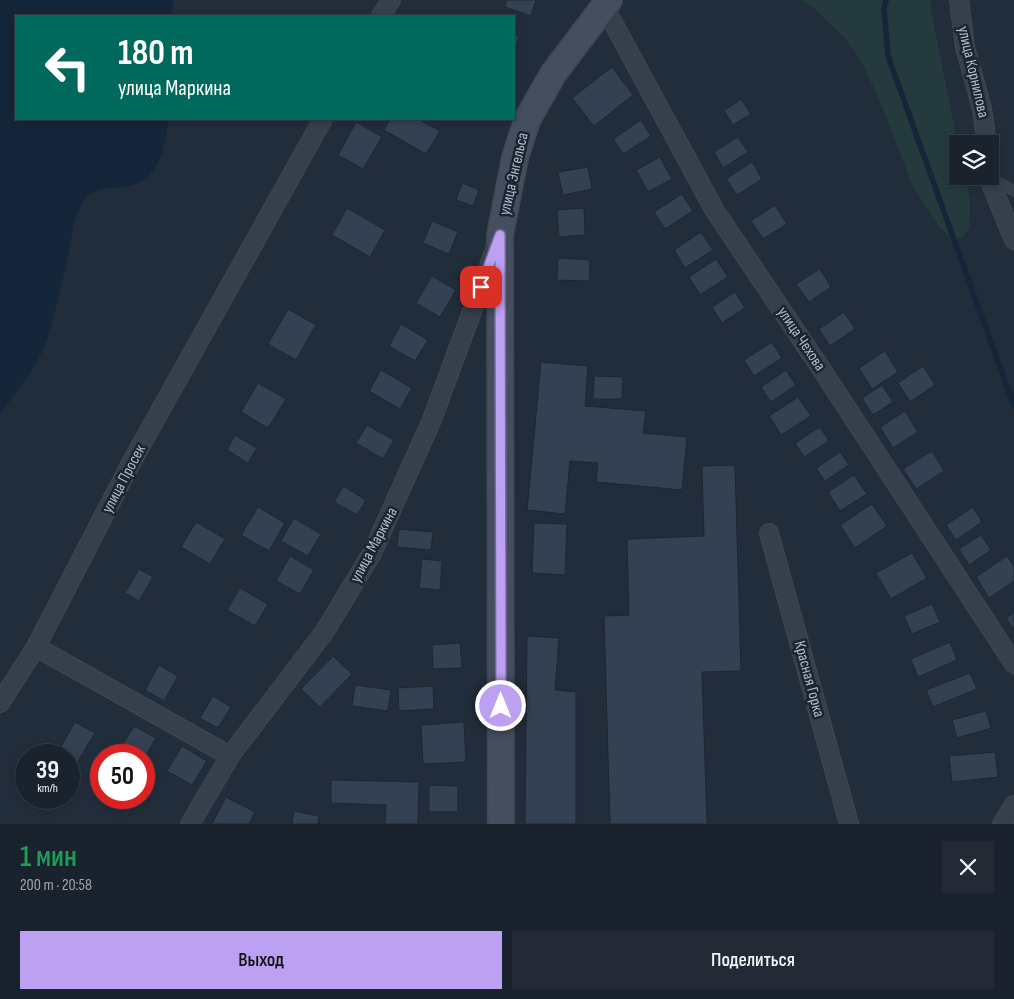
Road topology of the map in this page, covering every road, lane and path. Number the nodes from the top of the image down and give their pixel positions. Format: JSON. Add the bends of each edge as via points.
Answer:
{"nodes":[{"id":1,"x":391,"y":0,"type":"edge"},
{"id":2,"x":959,"y":0,"type":"edge"},
{"id":3,"x":606,"y":3,"type":"edge"},
{"id":4,"x":383,"y":15,"type":"edge"},
{"id":5,"x":322,"y":120,"type":"edge"},
{"id":6,"x":986,"y":135,"type":"edge"},
{"id":7,"x":999,"y":182,"type":"edge"},
{"id":8,"x":992,"y":185,"type":"edge"},
{"id":9,"x":1014,"y":191,"type":"edge"},
{"id":10,"x":500,"y":235,"type":"junction"},
{"id":11,"x":1014,"y":240,"type":"edge"},
{"id":12,"x":769,"y":533,"type":"dead end"},
{"id":13,"x":36,"y":647,"type":"junction"},
{"id":14,"x":1014,"y":664,"type":"edge"},
{"id":15,"x":0,"y":703,"type":"edge"},
{"id":16,"x":230,"y":756,"type":"junction"},
{"id":17,"x":1014,"y":805,"type":"edge"},
{"id":18,"x":190,"y":824,"type":"edge"},
{"id":19,"x":501,"y":824,"type":"edge"},
{"id":20,"x":849,"y":824,"type":"edge"},
{"id":21,"x":1002,"y":824,"type":"edge"}],
"edges":[{"from":1,"to":4,"type":"street"},
{"from":2,"to":6,"type":"street","name":"улица Корнилова","via":[[965,47],[982,108]]},
{"from":3,"to":10,"type":"main road","name":"улица Энгельса","via":[[553,74],[527,120],[515,158]]},
{"from":3,"to":14,"type":"street","name":"улица Чехова","via":[[715,211]]},
{"from":5,"to":13,"type":"street","name":"улица Просек","via":[[136,455]]},
{"from":7,"to":9,"type":"lane"},
{"from":8,"to":11,"type":"street"},
{"from":10,"to":16,"type":"street","name":"улица Маркина","via":[[431,422],[372,553],[325,631]]},
{"from":10,"to":19,"type":"main road","name":"улица Энгельса"},
{"from":12,"to":20,"type":"street","name":"Красная Горка"},
{"from":13,"to":15,"type":"street"},
{"from":13,"to":16,"type":"street"},
{"from":16,"to":18,"type":"street","name":"улица Маркина"},
{"from":17,"to":21,"type":"street"}]}
